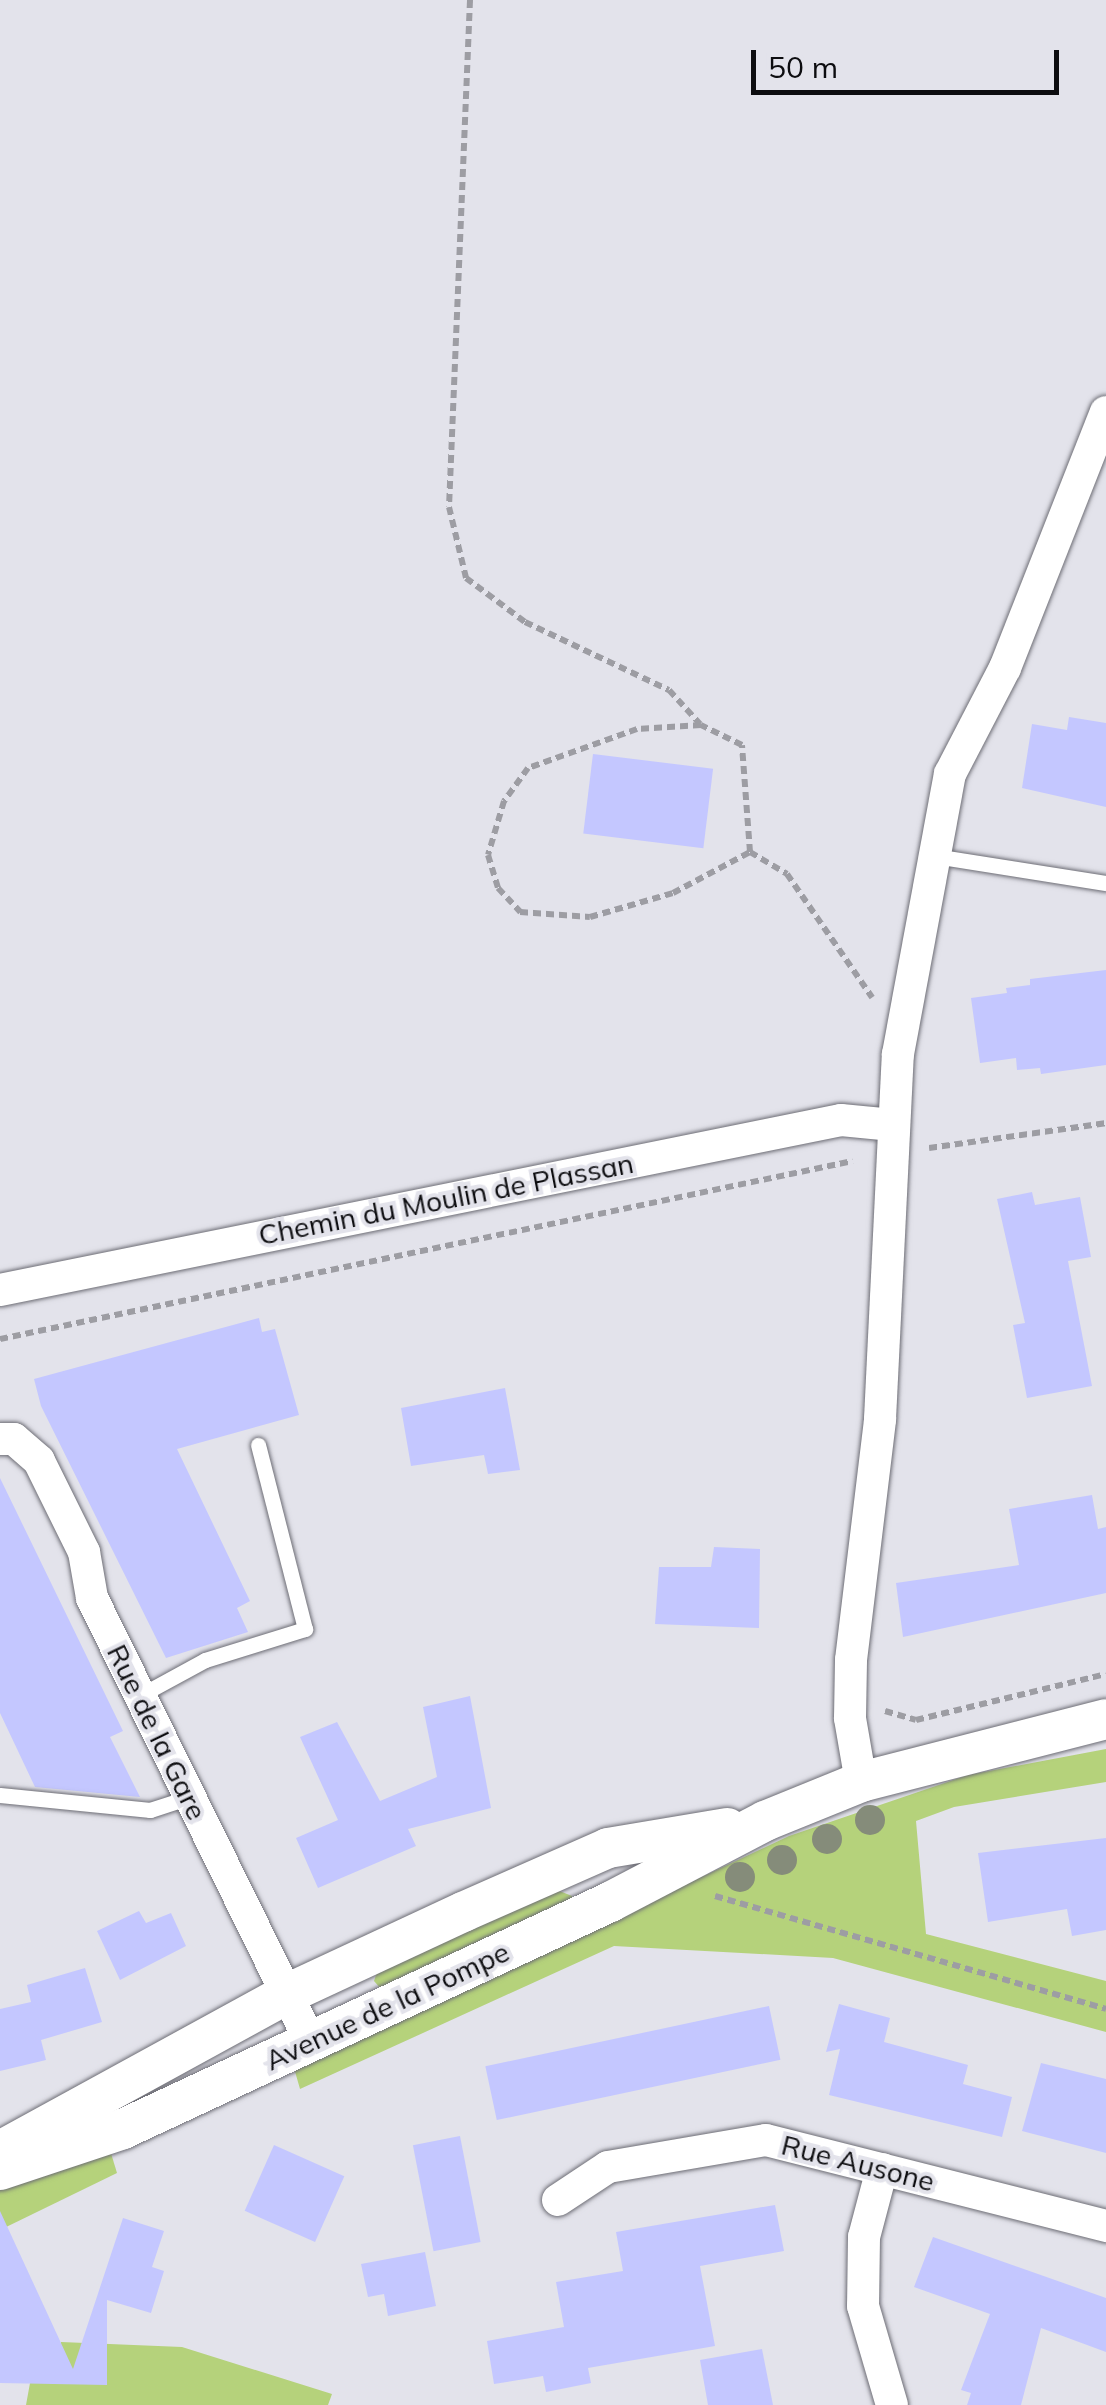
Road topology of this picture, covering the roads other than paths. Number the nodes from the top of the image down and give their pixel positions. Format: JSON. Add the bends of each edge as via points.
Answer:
{"nodes":[{"id":1,"x":1106,"y":412,"type":"edge"},
{"id":2,"x":936,"y":856,"type":"junction"},
{"id":3,"x":1106,"y":883,"type":"edge"},
{"id":4,"x":893,"y":1140,"type":"junction"},
{"id":5,"x":0,"y":1290,"type":"edge"},
{"id":6,"x":0,"y":1439,"type":"edge"},
{"id":7,"x":258,"y":1445,"type":"dead end"},
{"id":8,"x":139,"y":1696,"type":"junction"},
{"id":9,"x":1096,"y":1725,"type":"edge"},
{"id":10,"x":861,"y":1782,"type":"junction"},
{"id":11,"x":0,"y":1795,"type":"edge"},
{"id":12,"x":188,"y":1798,"type":"junction"},
{"id":13,"x":766,"y":1822,"type":"junction"},
{"id":14,"x":287,"y":1994,"type":"junction"},
{"id":15,"x":310,"y":2041,"type":"junction"},
{"id":16,"x":0,"y":2151,"type":"edge"},
{"id":17,"x":882,"y":2169,"type":"junction"},
{"id":18,"x":0,"y":2170,"type":"edge"},
{"id":19,"x":558,"y":2200,"type":"dead end"},
{"id":20,"x":1106,"y":2226,"type":"edge"},
{"id":21,"x":892,"y":2405,"type":"edge"}],
"edges":[{"from":1,"to":2,"type":"street","via":[[1005,668],[950,774]]},
{"from":2,"to":3,"type":"lane"},
{"from":2,"to":4,"type":"street","via":[[905,1015]]},
{"from":4,"to":5,"type":"street","name":"Chemin du Moulin de Plassan","via":[[841,1120]]},
{"from":4,"to":10,"type":"street","via":[[880,1419],[850,1718]]},
{"from":6,"to":8,"type":"street","name":"Rue de la Gare","via":[[14,1439],[39,1461],[84,1552],[92,1598]]},
{"from":7,"to":8,"type":"lane","via":[[305,1629],[206,1660]]},
{"from":8,"to":12,"type":"street","name":"Rue de la Gare"},
{"from":9,"to":10,"type":"street","name":"Avenue de la Pompe"},
{"from":10,"to":13,"type":"street","name":"Avenue de la Pompe"},
{"from":11,"to":12,"type":"lane","via":[[150,1810]]},
{"from":12,"to":14,"type":"street","name":"Rue de la Gare"},
{"from":13,"to":14,"type":"street","name":"Avenue de la Pompe","via":[[608,1848]]},
{"from":13,"to":15,"type":"street","name":"Avenue de la Pompe"},
{"from":14,"to":15,"type":"street","name":"Rue de la Gare"},
{"from":14,"to":16,"type":"street","name":"Avenue de la Pompe"},
{"from":15,"to":18,"type":"street","name":"Avenue de la Pompe","via":[[123,2129]]},
{"from":17,"to":19,"type":"street","name":"Rue Ausone","via":[[766,2140],[608,2166]]},
{"from":17,"to":20,"type":"street","name":"Rue Ausone"},
{"from":17,"to":21,"type":"street","via":[[864,2236],[863,2306]]}]}
